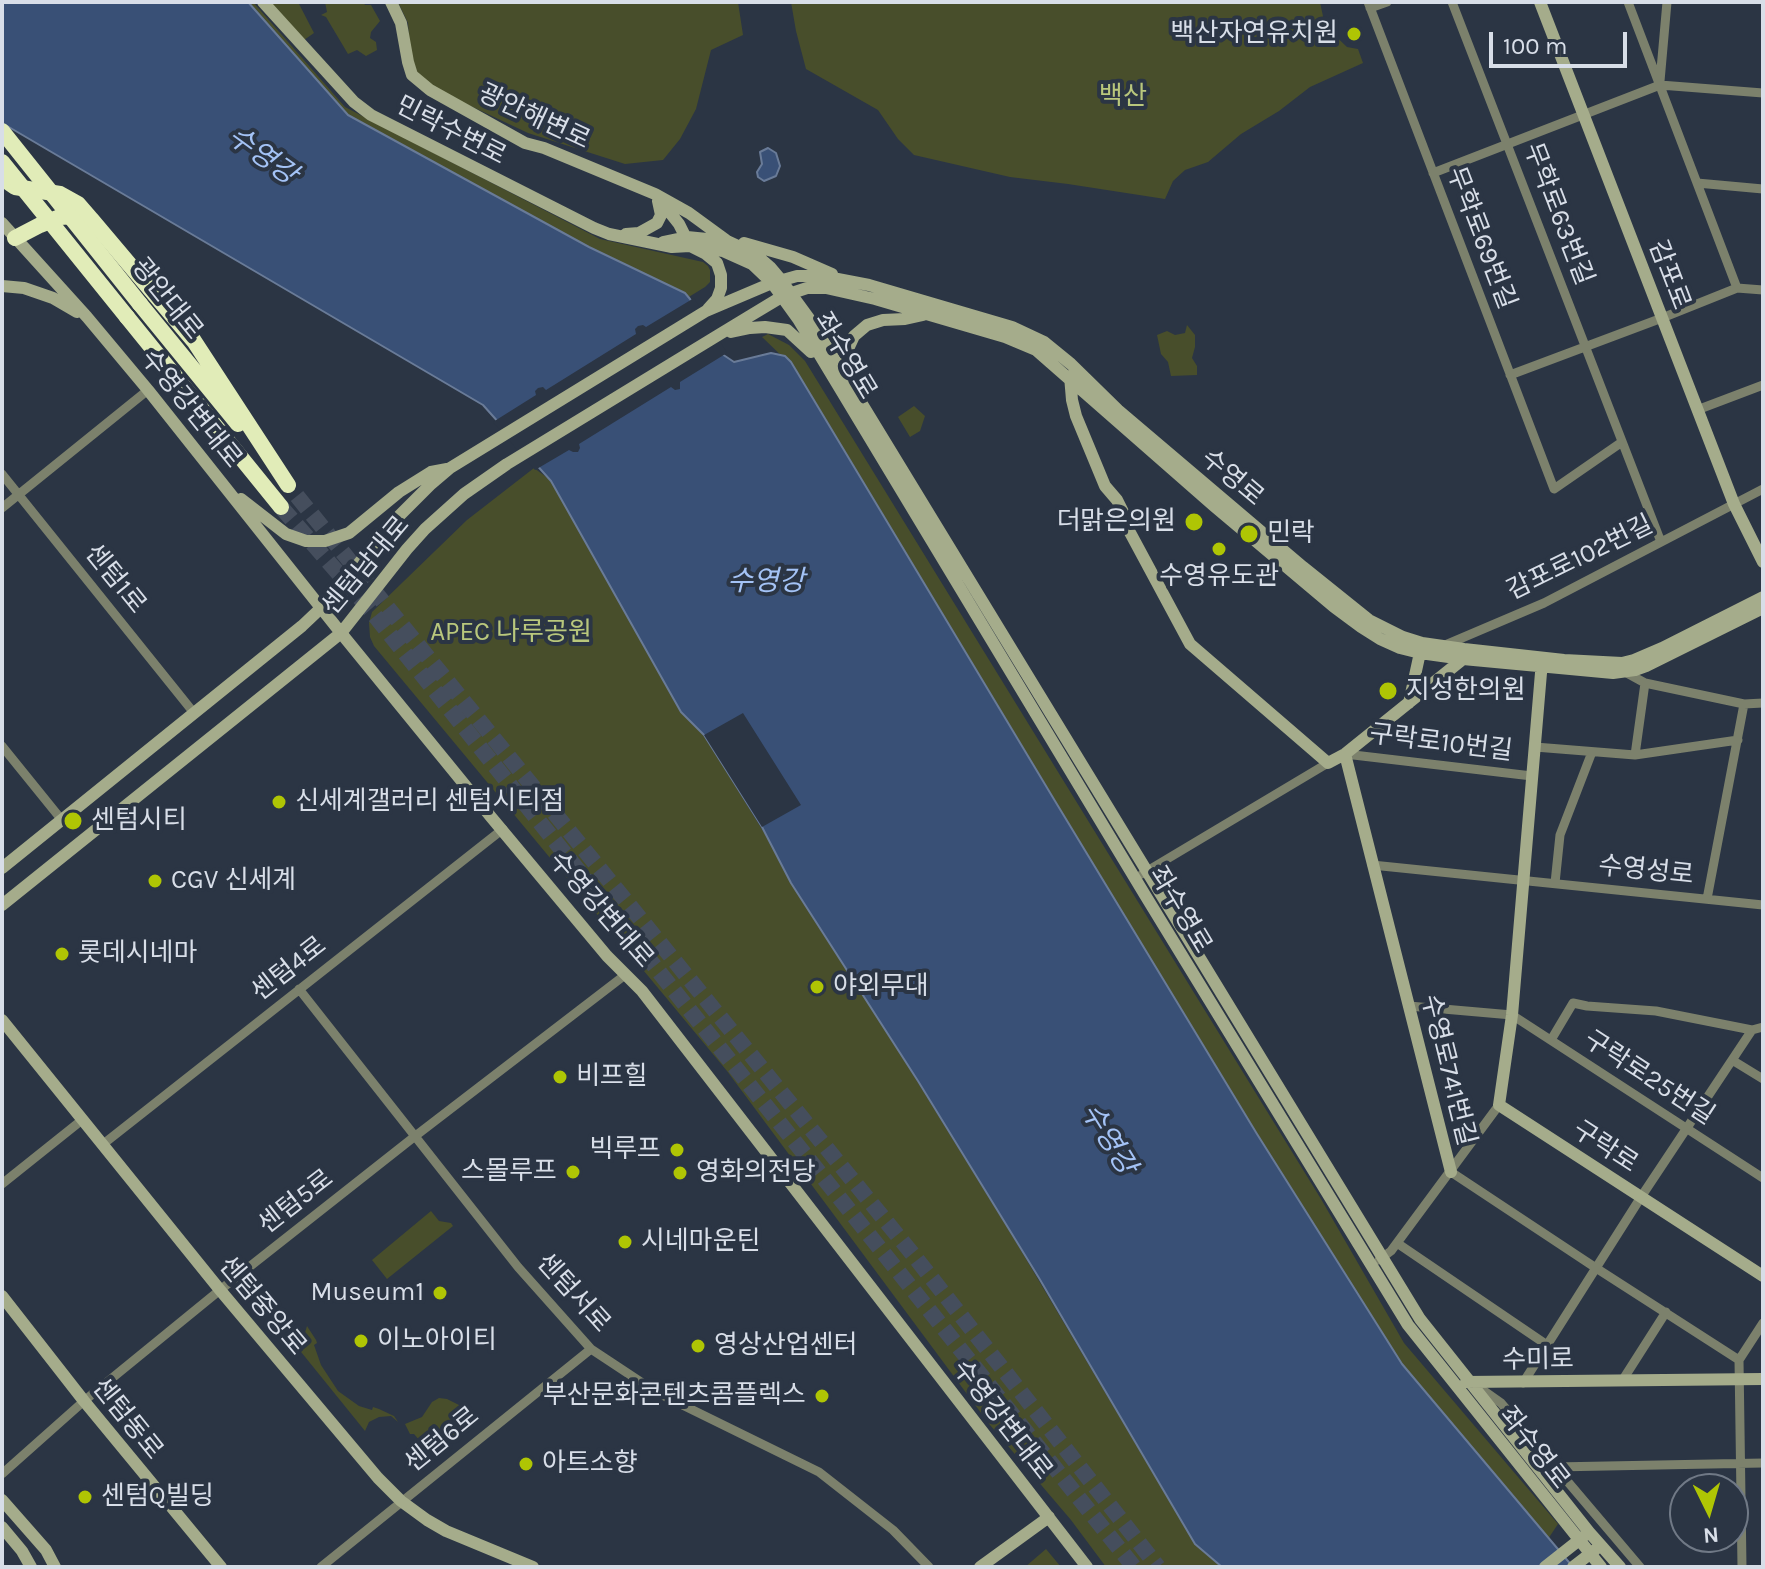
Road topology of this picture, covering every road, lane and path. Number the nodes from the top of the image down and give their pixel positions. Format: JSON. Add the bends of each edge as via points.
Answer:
{"nodes":[{"id":1,"x":263,"y":2,"type":"edge"},
{"id":2,"x":391,"y":2,"type":"edge"},
{"id":3,"x":1387,"y":2,"type":"edge"},
{"id":4,"x":1452,"y":2,"type":"edge"},
{"id":5,"x":1540,"y":2,"type":"edge"},
{"id":6,"x":1628,"y":2,"type":"edge"},
{"id":7,"x":1667,"y":2,"type":"edge"},
{"id":8,"x":1369,"y":5,"type":"edge"},
{"id":9,"x":1660,"y":85,"type":"junction"},
{"id":10,"x":1763,"y":93,"type":"edge"},
{"id":11,"x":1583,"y":113,"type":"junction"},
{"id":12,"x":2,"y":131,"type":"edge"},
{"id":13,"x":1507,"y":144,"type":"junction"},
{"id":14,"x":2,"y":162,"type":"edge"},
{"id":15,"x":1433,"y":173,"type":"junction"},
{"id":16,"x":2,"y":178,"type":"edge"},
{"id":17,"x":1697,"y":183,"type":"junction"},
{"id":18,"x":1763,"y":189,"type":"edge"},
{"id":19,"x":655,"y":194,"type":"junction"},
{"id":20,"x":91,"y":219,"type":"junction"},
{"id":21,"x":2,"y":223,"type":"edge"},
{"id":22,"x":609,"y":234,"type":"junction"},
{"id":23,"x":727,"y":241,"type":"junction"},
{"id":24,"x":8,"y":242,"type":"edge"},
{"id":25,"x":689,"y":242,"type":"junction"},
{"id":26,"x":839,"y":279,"type":"junction"},
{"id":27,"x":777,"y":282,"type":"junction"},
{"id":28,"x":2,"y":286,"type":"edge"},
{"id":29,"x":1737,"y":288,"type":"junction"},
{"id":30,"x":1763,"y":290,"type":"edge"},
{"id":31,"x":786,"y":294,"type":"junction"},
{"id":32,"x":706,"y":311,"type":"junction"},
{"id":33,"x":925,"y":315,"type":"junction"},
{"id":34,"x":87,"y":317,"type":"junction"},
{"id":35,"x":1662,"y":318,"type":"junction"},
{"id":36,"x":720,"y":334,"type":"junction"},
{"id":37,"x":1585,"y":347,"type":"junction"},
{"id":38,"x":1071,"y":364,"type":"junction"},
{"id":39,"x":825,"y":366,"type":"junction"},
{"id":40,"x":1510,"y":375,"type":"junction"},
{"id":41,"x":1070,"y":379,"type":"junction"},
{"id":42,"x":1763,"y":385,"type":"edge"},
{"id":43,"x":148,"y":390,"type":"junction"},
{"id":44,"x":854,"y":391,"type":"junction"},
{"id":45,"x":1697,"y":410,"type":"junction"},
{"id":46,"x":1622,"y":442,"type":"junction"},
{"id":47,"x":450,"y":468,"type":"junction"},
{"id":48,"x":2,"y":474,"type":"edge"},
{"id":49,"x":225,"y":487,"type":"junction"},
{"id":50,"x":1763,"y":489,"type":"edge"},
{"id":51,"x":19,"y":495,"type":"junction"},
{"id":52,"x":1734,"y":504,"type":"junction"},
{"id":53,"x":281,"y":507,"type":"tunnel mouth"},
{"id":54,"x":2,"y":508,"type":"edge"},
{"id":55,"x":1661,"y":542,"type":"junction"},
{"id":56,"x":1763,"y":562,"type":"edge"},
{"id":57,"x":1763,"y":597,"type":"edge"},
{"id":58,"x":321,"y":608,"type":"junction"},
{"id":59,"x":1763,"y":608,"type":"edge"},
{"id":60,"x":341,"y":633,"type":"junction"},
{"id":61,"x":1443,"y":646,"type":"junction"},
{"id":62,"x":1421,"y":648,"type":"junction"},
{"id":63,"x":1463,"y":659,"type":"junction"},
{"id":64,"x":1542,"y":662,"type":"junction"},
{"id":65,"x":1625,"y":672,"type":"junction"},
{"id":66,"x":1645,"y":683,"type":"junction"},
{"id":67,"x":1409,"y":703,"type":"junction"},
{"id":68,"x":1763,"y":703,"type":"edge"},
{"id":69,"x":1744,"y":704,"type":"junction"},
{"id":70,"x":194,"y":713,"type":"junction"},
{"id":71,"x":1738,"y":740,"type":"junction"},
{"id":72,"x":2,"y":746,"type":"edge"},
{"id":73,"x":1535,"y":747,"type":"junction"},
{"id":74,"x":1592,"y":752,"type":"junction"},
{"id":75,"x":1345,"y":754,"type":"junction"},
{"id":76,"x":1635,"y":755,"type":"junction"},
{"id":77,"x":1328,"y":763,"type":"junction"},
{"id":78,"x":1532,"y":776,"type":"junction"},
{"id":79,"x":61,"y":819,"type":"junction"},
{"id":80,"x":503,"y":829,"type":"junction"},
{"id":81,"x":1372,"y":865,"type":"junction"},
{"id":82,"x":2,"y":868,"type":"edge"},
{"id":83,"x":1147,"y":871,"type":"junction"},
{"id":84,"x":1135,"y":878,"type":"junction"},
{"id":85,"x":1523,"y":880,"type":"junction"},
{"id":86,"x":1555,"y":883,"type":"junction"},
{"id":87,"x":1707,"y":899,"type":"junction"},
{"id":88,"x":2,"y":905,"type":"edge"},
{"id":89,"x":1763,"y":905,"type":"edge"},
{"id":90,"x":625,"y":975,"type":"junction"},
{"id":91,"x":299,"y":989,"type":"junction"},
{"id":92,"x":1409,"y":1006,"type":"junction"},
{"id":93,"x":1512,"y":1015,"type":"junction"},
{"id":94,"x":2,"y":1020,"type":"edge"},
{"id":95,"x":1758,"y":1028,"type":"edge"},
{"id":96,"x":1551,"y":1040,"type":"junction"},
{"id":97,"x":1732,"y":1060,"type":"junction"},
{"id":98,"x":1763,"y":1079,"type":"edge"},
{"id":99,"x":1499,"y":1105,"type":"junction"},
{"id":100,"x":82,"y":1120,"type":"junction"},
{"id":101,"x":1687,"y":1128,"type":"junction"},
{"id":102,"x":414,"y":1137,"type":"junction"},
{"id":103,"x":102,"y":1145,"type":"junction"},
{"id":104,"x":1451,"y":1172,"type":"junction"},
{"id":105,"x":1763,"y":1178,"type":"edge"},
{"id":106,"x":2,"y":1184,"type":"edge"},
{"id":107,"x":1641,"y":1197,"type":"junction"},
{"id":108,"x":1397,"y":1243,"type":"junction"},
{"id":109,"x":1383,"y":1257,"type":"junction"},
{"id":110,"x":1371,"y":1265,"type":"junction"},
{"id":111,"x":1596,"y":1268,"type":"junction"},
{"id":112,"x":1763,"y":1276,"type":"edge"},
{"id":113,"x":220,"y":1290,"type":"junction"},
{"id":114,"x":2,"y":1296,"type":"edge"},
{"id":115,"x":1666,"y":1312,"type":"junction"},
{"id":116,"x":1763,"y":1323,"type":"edge"},
{"id":117,"x":1547,"y":1345,"type":"junction"},
{"id":118,"x":591,"y":1349,"type":"junction"},
{"id":119,"x":1739,"y":1360,"type":"junction"},
{"id":120,"x":1738,"y":1379,"type":"junction"},
{"id":121,"x":1763,"y":1379,"type":"edge"},
{"id":122,"x":1622,"y":1381,"type":"junction"},
{"id":123,"x":1470,"y":1382,"type":"junction"},
{"id":124,"x":1454,"y":1383,"type":"junction"},
{"id":125,"x":1523,"y":1383,"type":"junction"},
{"id":126,"x":84,"y":1401,"type":"junction"},
{"id":127,"x":1740,"y":1463,"type":"junction"},
{"id":128,"x":1763,"y":1463,"type":"edge"},
{"id":129,"x":1554,"y":1467,"type":"junction"},
{"id":130,"x":2,"y":1474,"type":"edge"},
{"id":131,"x":2,"y":1500,"type":"edge"},
{"id":132,"x":401,"y":1501,"type":"junction"},
{"id":133,"x":1049,"y":1517,"type":"junction"},
{"id":134,"x":2,"y":1527,"type":"edge"},
{"id":135,"x":1584,"y":1536,"type":"junction"},
{"id":136,"x":1595,"y":1550,"type":"junction"},
{"id":137,"x":1574,"y":1566,"type":"edge"},
{"id":138,"x":31,"y":1567,"type":"edge"},
{"id":139,"x":55,"y":1567,"type":"edge"},
{"id":140,"x":221,"y":1567,"type":"edge"},
{"id":141,"x":321,"y":1567,"type":"edge"},
{"id":142,"x":533,"y":1567,"type":"edge"},
{"id":143,"x":929,"y":1567,"type":"edge"},
{"id":144,"x":980,"y":1567,"type":"edge"},
{"id":145,"x":1087,"y":1567,"type":"edge"},
{"id":146,"x":1545,"y":1567,"type":"edge"},
{"id":147,"x":1601,"y":1567,"type":"edge"},
{"id":148,"x":1620,"y":1567,"type":"edge"},
{"id":149,"x":1640,"y":1567,"type":"edge"},
{"id":150,"x":1742,"y":1567,"type":"edge"}],
"edges":[{"from":1,"to":22,"type":"main road","name":"민락수변로","via":[[371,115]]},
{"from":2,"to":19,"type":"main road","name":"광안해변로","via":[[412,75],[420,83],[525,143]]},
{"from":3,"to":8,"type":"street"},
{"from":4,"to":13,"type":"street","name":"무학로63번길"},
{"from":5,"to":11,"type":"main road","name":"감포로"},
{"from":6,"to":9,"type":"street"},
{"from":7,"to":9,"type":"street"},
{"from":8,"to":15,"type":"street","name":"무학로69번길"},
{"from":9,"to":10,"type":"street"},
{"from":9,"to":11,"type":"street"},
{"from":9,"to":17,"type":"street"},
{"from":11,"to":13,"type":"street"},
{"from":11,"to":35,"type":"main road","name":"감포로"},
{"from":12,"to":20,"type":"highway","name":"광안대로","bridge":true,"via":[[293,491],[194,341]]},
{"from":13,"to":15,"type":"street"},
{"from":13,"to":37,"type":"street","name":"무학로63번길"},
{"from":14,"to":53,"type":"highway","name":"광안대로","bridge":true},
{"from":15,"to":40,"type":"street","name":"무학로69번길"},
{"from":16,"to":20,"type":"highway","via":[[15,187],[60,194]]},
{"from":17,"to":18,"type":"street"},
{"from":17,"to":29,"type":"street"},
{"from":19,"to":22,"type":"main road","via":[[661,215],[657,223],[639,233]]},
{"from":19,"to":23,"type":"main road"},
{"from":19,"to":25,"type":"main road","name":"광안해변로"},
{"from":20,"to":24,"type":"highway","via":[[60,217]]},
{"from":21,"to":24,"type":"main road","name":"수영강변대로"},
{"from":22,"to":25,"type":"main road","name":"민락수변로","via":[[672,247]]},
{"from":23,"to":25,"type":"main road","name":"민락수변로"},
{"from":23,"to":26,"type":"main road","via":[[793,257]]},
{"from":23,"to":27,"type":"main road","name":"민락수변로","via":[[755,254]]},
{"from":24,"to":34,"type":"main road","name":"수영강변대로"},
{"from":25,"to":27,"type":"main road","name":"민락수변로","via":[[738,256]]},
{"from":25,"to":32,"type":"main road","name":"광안해변로","via":[[717,263],[721,275],[717,299]]},
{"from":26,"to":27,"type":"main road","name":"수영로","via":[[797,276]]},
{"from":26,"to":38,"type":"main road","name":"수영로","via":[[1012,327],[1044,342]]},
{"from":27,"to":31,"type":"main road","name":"좌수영로"},
{"from":27,"to":32,"type":"main road","name":"센텀남대로"},
{"from":28,"to":34,"type":"main road","via":[[53,298]]},
{"from":29,"to":30,"type":"street"},
{"from":29,"to":35,"type":"street"},
{"from":31,"to":33,"type":"main road","name":"수영로","via":[[826,288]]},
{"from":31,"to":36,"type":"main road","name":"센텀남대로"},
{"from":31,"to":39,"type":"main road","name":"좌수영로"},
{"from":31,"to":44,"type":"main road","name":"좌수영로","via":[[808,317]]},
{"from":32,"to":47,"type":"main road","name":"센텀남대로"},
{"from":33,"to":41,"type":"main road","name":"수영로","via":[[1021,342]]},
{"from":33,"to":44,"type":"main road","via":[[883,320],[854,336],[846,364]]},
{"from":34,"to":43,"type":"main road","name":"수영강변대로"},
{"from":35,"to":37,"type":"street"},
{"from":35,"to":45,"type":"main road","name":"감포로"},
{"from":36,"to":39,"type":"main road","via":[[765,327],[787,330]]},
{"from":36,"to":60,"type":"main road","name":"센텀남대로","via":[[464,494],[407,549]]},
{"from":37,"to":40,"type":"street"},
{"from":37,"to":46,"type":"street","name":"무학로63번길"},
{"from":38,"to":41,"type":"main road"},
{"from":38,"to":62,"type":"main road","name":"수영로","via":[[1118,410],[1358,612]]},
{"from":39,"to":84,"type":"main road","name":"좌수영로"},
{"from":40,"to":46,"type":"street","name":"무학로69번길","via":[[1554,489]]},
{"from":41,"to":62,"type":"main road","name":"수영로","via":[[1347,617],[1400,648]]},
{"from":41,"to":77,"type":"main road","via":[[1076,416],[1105,486],[1190,644]]},
{"from":42,"to":45,"type":"street"},
{"from":43,"to":49,"type":"main road","name":"수영강변대로"},
{"from":43,"to":51,"type":"street"},
{"from":44,"to":83,"type":"main road","name":"좌수영로"},
{"from":45,"to":52,"type":"main road","name":"감포로"},
{"from":46,"to":55,"type":"street","name":"무학로63번길"},
{"from":47,"to":49,"type":"main road","via":[[431,472],[349,533],[325,541],[286,534]]},
{"from":47,"to":58,"type":"main road","name":"센텀남대로","via":[[387,528]]},
{"from":48,"to":51,"type":"street","name":"센텀1로"},
{"from":49,"to":58,"type":"main road","name":"수영강변대로"},
{"from":50,"to":52,"type":"street","name":"감포로102번길"},
{"from":51,"to":54,"type":"street"},
{"from":51,"to":70,"type":"street","name":"센텀1로"},
{"from":52,"to":55,"type":"street","name":"감포로102번길"},
{"from":52,"to":56,"type":"main road","name":"감포로"},
{"from":55,"to":61,"type":"street","name":"감포로102번길","via":[[1544,603]]},
{"from":57,"to":64,"type":"main road","name":"수영로","via":[[1634,660]]},
{"from":58,"to":60,"type":"main road","name":"수영강변대로"},
{"from":58,"to":70,"type":"main road","name":"센텀남대로"},
{"from":59,"to":65,"type":"main road","name":"수영로"},
{"from":60,"to":80,"type":"main road","name":"수영강변대로"},
{"from":60,"to":88,"type":"main road","name":"센텀남대로"},
{"from":61,"to":62,"type":"main road","name":"수영로"},
{"from":61,"to":64,"type":"main road","name":"수영로"},
{"from":62,"to":63,"type":"main road","name":"수영로"},
{"from":62,"to":67,"type":"main road"},
{"from":63,"to":64,"type":"main road","name":"수영로"},
{"from":63,"to":67,"type":"main road"},
{"from":64,"to":65,"type":"main road","name":"수영로","via":[[1596,673]]},
{"from":64,"to":73,"type":"main road"},
{"from":65,"to":66,"type":"street"},
{"from":66,"to":69,"type":"street"},
{"from":66,"to":76,"type":"street"},
{"from":67,"to":75,"type":"main road"},
{"from":68,"to":69,"type":"street"},
{"from":69,"to":71,"type":"street"},
{"from":70,"to":79,"type":"main road","name":"센텀남대로"},
{"from":71,"to":76,"type":"street"},
{"from":71,"to":87,"type":"street"},
{"from":72,"to":79,"type":"street"},
{"from":73,"to":74,"type":"street"},
{"from":73,"to":78,"type":"main road"},
{"from":74,"to":76,"type":"street"},
{"from":74,"to":86,"type":"street","via":[[1560,835]]},
{"from":75,"to":77,"type":"main road"},
{"from":75,"to":78,"type":"street","name":"구락로10번길"},
{"from":75,"to":81,"type":"main road","name":"수영로741번길"},
{"from":77,"to":83,"type":"street"},
{"from":78,"to":85,"type":"main road"},
{"from":79,"to":82,"type":"main road","name":"센텀남대로"},
{"from":80,"to":90,"type":"main road","name":"수영강변대로"},
{"from":80,"to":91,"type":"street","name":"센텀4로"},
{"from":81,"to":85,"type":"street","name":"수영성로"},
{"from":81,"to":92,"type":"main road","name":"수영로741번길"},
{"from":83,"to":84,"type":"street"},
{"from":83,"to":109,"type":"main road","name":"좌수영로"},
{"from":84,"to":110,"type":"main road","name":"좌수영로"},
{"from":85,"to":86,"type":"street","name":"수영성로"},
{"from":85,"to":93,"type":"main road"},
{"from":86,"to":87,"type":"street","name":"수영성로"},
{"from":87,"to":89,"type":"street","name":"수영성로"},
{"from":90,"to":102,"type":"street","name":"센텀5로"},
{"from":90,"to":133,"type":"main road","name":"수영강변대로"},
{"from":91,"to":102,"type":"street","name":"센텀서로"},
{"from":91,"to":103,"type":"street","name":"센텀4로"},
{"from":92,"to":93,"type":"street"},
{"from":92,"to":104,"type":"main road","name":"수영로741번길"},
{"from":93,"to":96,"type":"street","name":"구락로25번길"},
{"from":93,"to":99,"type":"main road"},
{"from":94,"to":100,"type":"main road","name":"센텀중앙로"},
{"from":95,"to":96,"type":"street","via":[[1573,1003]]},
{"from":95,"to":97,"type":"street"},
{"from":96,"to":101,"type":"street","name":"구락로25번길"},
{"from":97,"to":98,"type":"street"},
{"from":97,"to":101,"type":"street"},
{"from":99,"to":104,"type":"street"},
{"from":99,"to":107,"type":"main road","name":"구락로"},
{"from":100,"to":103,"type":"main road","name":"센텀중앙로"},
{"from":100,"to":106,"type":"street"},
{"from":101,"to":105,"type":"street","name":"구락로25번길"},
{"from":101,"to":107,"type":"street"},
{"from":102,"to":113,"type":"street","name":"센텀5로"},
{"from":102,"to":118,"type":"street","name":"센텀서로"},
{"from":103,"to":113,"type":"main road","name":"센텀중앙로"},
{"from":104,"to":108,"type":"street"},
{"from":104,"to":111,"type":"street","name":"수영로741번길"},
{"from":107,"to":111,"type":"street"},
{"from":107,"to":112,"type":"main road","name":"구락로"},
{"from":108,"to":109,"type":"street"},
{"from":108,"to":117,"type":"street"},
{"from":109,"to":110,"type":"street"},
{"from":109,"to":123,"type":"main road","name":"좌수영로","via":[[1420,1319]]},
{"from":110,"to":124,"type":"main road","name":"좌수영로","via":[[1408,1325]]},
{"from":111,"to":115,"type":"street","name":"수영로741번길"},
{"from":111,"to":117,"type":"street"},
{"from":113,"to":126,"type":"street","name":"센텀5로"},
{"from":113,"to":132,"type":"main road","name":"센텀중앙로"},
{"from":114,"to":126,"type":"main road","name":"센텀동로"},
{"from":115,"to":119,"type":"street","name":"수영로741번길"},
{"from":115,"to":122,"type":"street"},
{"from":116,"to":119,"type":"street"},
{"from":117,"to":125,"type":"street"},
{"from":118,"to":132,"type":"street","name":"센텀6로"},
{"from":118,"to":143,"type":"street","name":"센텀서로","via":[[656,1392],[819,1472],[893,1530]]},
{"from":119,"to":120,"type":"street"},
{"from":120,"to":121,"type":"main road","name":"수미로"},
{"from":120,"to":122,"type":"main road","name":"수미로"},
{"from":120,"to":127,"type":"street"},
{"from":122,"to":125,"type":"main road","name":"수미로"},
{"from":123,"to":124,"type":"main road","name":"수미로"},
{"from":123,"to":125,"type":"main road","name":"수미로"},
{"from":123,"to":129,"type":"street","via":[[1501,1403]]},
{"from":123,"to":135,"type":"main road","name":"좌수영로"},
{"from":124,"to":135,"type":"main road","name":"좌수영로"},
{"from":126,"to":130,"type":"street","name":"센텀5로"},
{"from":126,"to":140,"type":"main road","name":"센텀동로"},
{"from":127,"to":128,"type":"street"},
{"from":127,"to":129,"type":"street"},
{"from":127,"to":150,"type":"street"},
{"from":129,"to":149,"type":"street"},
{"from":131,"to":139,"type":"main road"},
{"from":132,"to":141,"type":"street","name":"센텀6로"},
{"from":132,"to":142,"type":"main road","name":"센텀중앙로","via":[[446,1531]]},
{"from":133,"to":144,"type":"main road"},
{"from":133,"to":145,"type":"main road","name":"수영강변대로"},
{"from":134,"to":138,"type":"main road"},
{"from":135,"to":136,"type":"main road","name":"좌수영로"},
{"from":135,"to":146,"type":"main road"},
{"from":136,"to":137,"type":"main road"},
{"from":136,"to":147,"type":"main road","name":"좌수영로"},
{"from":136,"to":148,"type":"main road","name":"좌수영로"}]}
